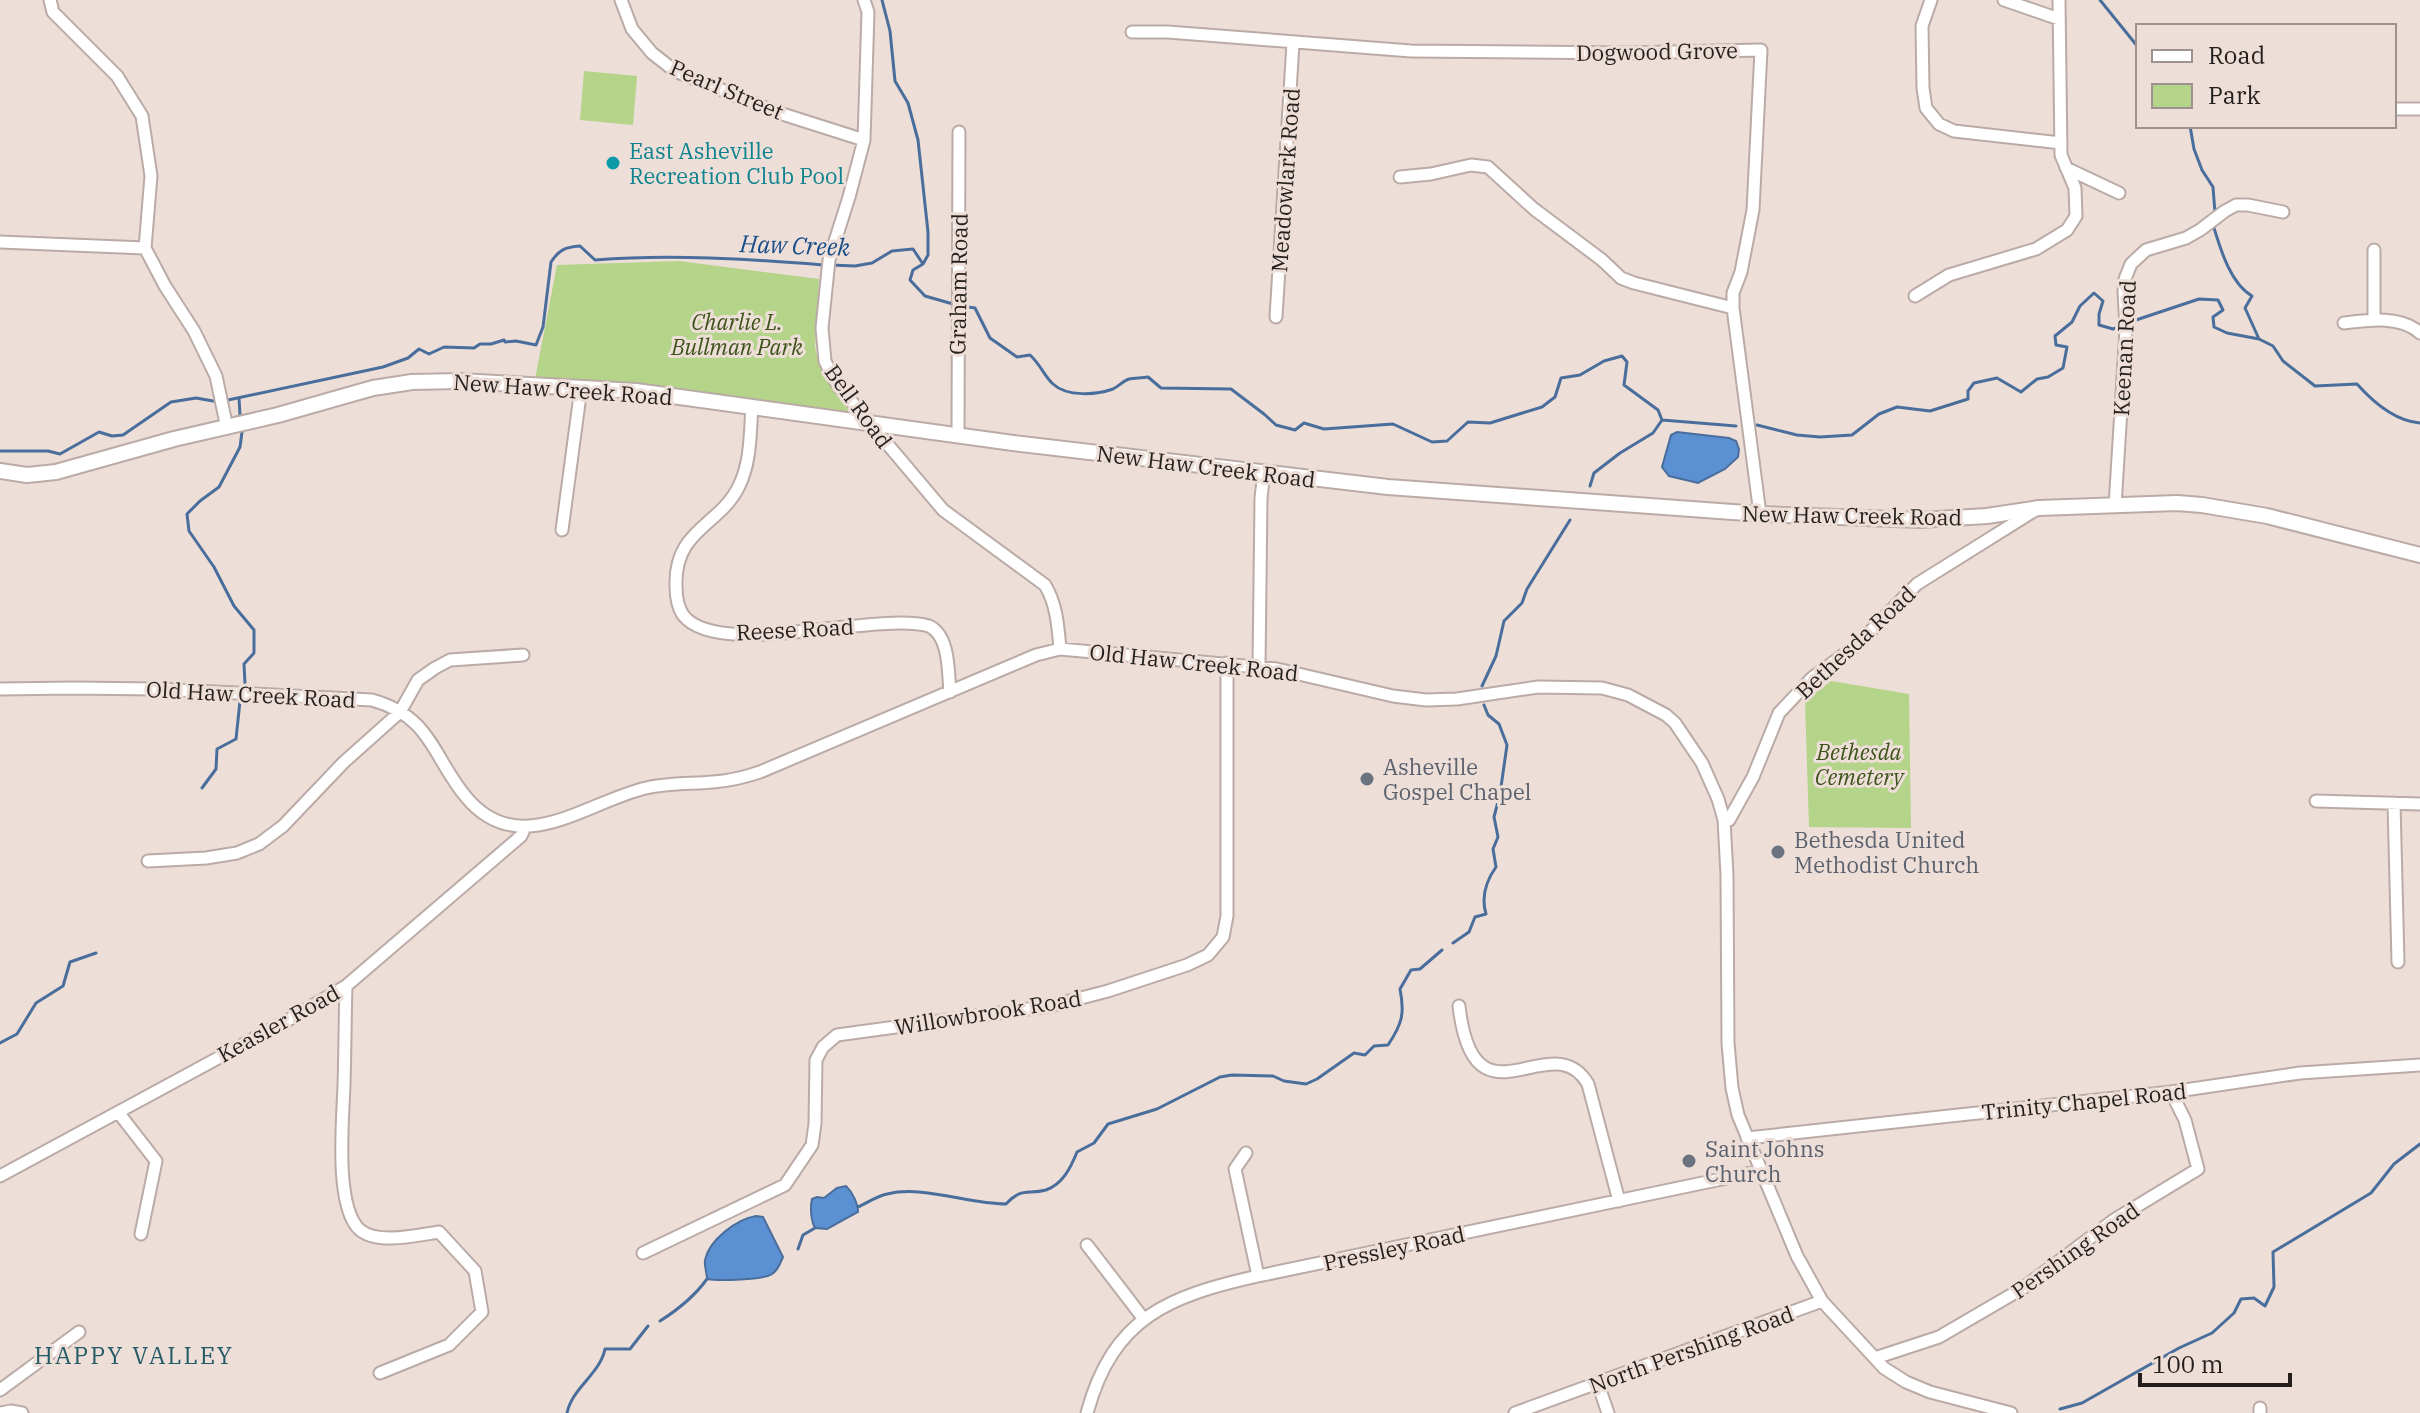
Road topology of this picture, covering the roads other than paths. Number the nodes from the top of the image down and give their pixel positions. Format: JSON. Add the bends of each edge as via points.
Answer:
{"nodes":[{"id":1,"x":50,"y":0,"type":"edge"},
{"id":2,"x":621,"y":0,"type":"edge"},
{"id":3,"x":864,"y":0,"type":"edge"},
{"id":4,"x":1931,"y":0,"type":"edge"},
{"id":5,"x":2004,"y":0,"type":"edge"},
{"id":6,"x":2059,"y":0,"type":"edge"},
{"id":7,"x":2059,"y":19,"type":"junction"},
{"id":8,"x":1132,"y":32,"type":"dead end"},
{"id":9,"x":1293,"y":43,"type":"junction"},
{"id":10,"x":2396,"y":109,"type":"edge"},
{"id":11,"x":2420,"y":109,"type":"edge"},
{"id":12,"x":959,"y":132,"type":"dead end"},
{"id":13,"x":864,"y":140,"type":"junction"},
{"id":14,"x":2061,"y":143,"type":"junction"},
{"id":15,"x":2066,"y":168,"type":"junction"},
{"id":16,"x":1400,"y":177,"type":"dead end"},
{"id":17,"x":2119,"y":193,"type":"dead end"},
{"id":18,"x":2283,"y":212,"type":"dead end"},
{"id":19,"x":0,"y":242,"type":"edge"},
{"id":20,"x":145,"y":248,"type":"junction"},
{"id":21,"x":2374,"y":250,"type":"dead end"},
{"id":22,"x":1915,"y":296,"type":"dead end"},
{"id":23,"x":1733,"y":308,"type":"junction"},
{"id":24,"x":1276,"y":317,"type":"dead end"},
{"id":25,"x":2374,"y":320,"type":"junction"},
{"id":26,"x":2344,"y":323,"type":"dead end"},
{"id":27,"x":2420,"y":333,"type":"edge"},
{"id":28,"x":581,"y":388,"type":"junction"},
{"id":29,"x":752,"y":407,"type":"junction"},
{"id":30,"x":872,"y":424,"type":"junction"},
{"id":31,"x":227,"y":428,"type":"junction"},
{"id":32,"x":958,"y":436,"type":"junction"},
{"id":33,"x":0,"y":471,"type":"edge"},
{"id":34,"x":1264,"y":472,"type":"junction"},
{"id":35,"x":2115,"y":506,"type":"junction"},
{"id":36,"x":2039,"y":508,"type":"junction"},
{"id":37,"x":1760,"y":514,"type":"junction"},
{"id":38,"x":562,"y":530,"type":"dead end"},
{"id":39,"x":2420,"y":555,"type":"edge"},
{"id":40,"x":1060,"y":649,"type":"junction"},
{"id":41,"x":523,"y":655,"type":"dead end"},
{"id":42,"x":1227,"y":663,"type":"junction"},
{"id":43,"x":1259,"y":667,"type":"junction"},
{"id":44,"x":0,"y":689,"type":"edge"},
{"id":45,"x":950,"y":692,"type":"junction"},
{"id":46,"x":400,"y":712,"type":"junction"},
{"id":47,"x":2316,"y":801,"type":"dead end"},
{"id":48,"x":2394,"y":803,"type":"junction"},
{"id":49,"x":2420,"y":804,"type":"edge"},
{"id":50,"x":1724,"y":820,"type":"junction"},
{"id":51,"x":525,"y":827,"type":"junction"},
{"id":52,"x":148,"y":861,"type":"dead end"},
{"id":53,"x":2398,"y":962,"type":"dead end"},
{"id":54,"x":346,"y":986,"type":"junction"},
{"id":55,"x":1459,"y":1006,"type":"dead end"},
{"id":56,"x":2420,"y":1065,"type":"edge"},
{"id":57,"x":2171,"y":1092,"type":"junction"},
{"id":58,"x":118,"y":1112,"type":"junction"},
{"id":59,"x":1747,"y":1138,"type":"junction"},
{"id":60,"x":1246,"y":1153,"type":"dead end"},
{"id":61,"x":1760,"y":1171,"type":"junction"},
{"id":62,"x":0,"y":1176,"type":"edge"},
{"id":63,"x":1619,"y":1201,"type":"junction"},
{"id":64,"x":141,"y":1234,"type":"dead end"},
{"id":65,"x":1087,"y":1245,"type":"dead end"},
{"id":66,"x":643,"y":1253,"type":"dead end"},
{"id":67,"x":1258,"y":1276,"type":"junction"},
{"id":68,"x":1822,"y":1301,"type":"junction"},
{"id":69,"x":1143,"y":1318,"type":"junction"},
{"id":70,"x":79,"y":1332,"type":"dead end"},
{"id":71,"x":1875,"y":1358,"type":"junction"},
{"id":72,"x":380,"y":1373,"type":"dead end"},
{"id":73,"x":1598,"y":1384,"type":"junction"},
{"id":74,"x":0,"y":1390,"type":"edge"},
{"id":75,"x":1,"y":1413,"type":"edge"},
{"id":76,"x":22,"y":1413,"type":"edge"},
{"id":77,"x":1087,"y":1413,"type":"edge"},
{"id":78,"x":1515,"y":1413,"type":"edge"},
{"id":79,"x":1608,"y":1413,"type":"edge"},
{"id":80,"x":2011,"y":1413,"type":"edge"}],
"edges":[{"from":1,"to":20,"type":"street","via":[[53,12],[117,76],[142,116],[151,176]]},
{"from":2,"to":13,"type":"street","name":"Pearl Street","via":[[632,29],[675,71]]},
{"from":3,"to":13,"type":"street","name":"Bell Road"},
{"from":4,"to":14,"type":"street","via":[[1922,26],[1923,88],[1926,108],[1939,124],[1954,131]]},
{"from":5,"to":7,"type":"street"},
{"from":6,"to":7,"type":"street"},
{"from":7,"to":14,"type":"street"},
{"from":8,"to":9,"type":"street","name":"Dogwood Grove"},
{"from":9,"to":23,"type":"street","name":"Dogwood Grove","via":[[1460,52],[1761,50],[1753,210]]},
{"from":9,"to":24,"type":"street","name":"Meadowlark Road"},
{"from":10,"to":11,"type":"street"},
{"from":12,"to":32,"type":"street","name":"Graham Road"},
{"from":13,"to":30,"type":"street","name":"Bell Road","via":[[829,265],[821,333],[832,376]]},
{"from":14,"to":15,"type":"street"},
{"from":15,"to":17,"type":"street"},
{"from":15,"to":22,"type":"street","via":[[2075,188],[2076,216],[2067,230],[2036,249],[1949,275]]},
{"from":16,"to":23,"type":"street","via":[[1488,167],[1621,278]]},
{"from":18,"to":35,"type":"street","name":"Keenan Road","via":[[2236,205],[2186,238],[2140,254],[2131,264],[2125,279]]},
{"from":19,"to":20,"type":"street"},
{"from":20,"to":31,"type":"street","via":[[216,376]]},
{"from":21,"to":25,"type":"street"},
{"from":23,"to":37,"type":"street","name":"Dogwood Grove"},
{"from":25,"to":26,"type":"street"},
{"from":25,"to":27,"type":"street","via":[[2400,322]]},
{"from":28,"to":29,"type":"street","name":"New Haw Creek Road"},
{"from":28,"to":31,"type":"street","name":"New Haw Creek Road","via":[[412,382]]},
{"from":28,"to":38,"type":"street"},
{"from":29,"to":30,"type":"street","name":"New Haw Creek Road"},
{"from":29,"to":45,"type":"street","name":"Reese Road","via":[[740,484],[687,543],[677,565],[677,599],[683,614],[704,629],[726,633],[806,633],[886,622],[929,626],[942,639]]},
{"from":30,"to":32,"type":"street","name":"New Haw Creek Road"},
{"from":30,"to":40,"type":"street","name":"Bell Road","via":[[943,510],[1045,585],[1056,612]]},
{"from":31,"to":33,"type":"street","name":"New Haw Creek Road","via":[[56,472]]},
{"from":32,"to":34,"type":"street","name":"New Haw Creek Road"},
{"from":34,"to":37,"type":"street","name":"New Haw Creek Road","via":[[1388,487]]},
{"from":34,"to":43,"type":"street"},
{"from":35,"to":36,"type":"street","name":"New Haw Creek Road"},
{"from":35,"to":39,"type":"street","name":"New Haw Creek Road","via":[[2177,503],[2226,508]]},
{"from":36,"to":37,"type":"street","name":"New Haw Creek Road","via":[[1920,520]]},
{"from":36,"to":50,"type":"street","name":"Bethesda Road","via":[[1917,584],[1857,645],[1812,678],[1779,713],[1752,779],[1729,820]]},
{"from":40,"to":42,"type":"street","name":"Old Haw Creek Road"},
{"from":40,"to":45,"type":"street","name":"Old Haw Creek Road"},
{"from":41,"to":46,"type":"street","via":[[450,660],[418,680]]},
{"from":42,"to":43,"type":"street","name":"Old Haw Creek Road"},
{"from":42,"to":66,"type":"street","name":"Willowbrook Road","via":[[1227,916],[1217,947],[1187,965],[1070,1001],[837,1035],[816,1060],[812,1145],[785,1185]]},
{"from":43,"to":50,"type":"street","name":"Old Haw Creek Road","via":[[1426,700],[1538,687],[1619,692],[1675,723],[1702,763]]},
{"from":44,"to":46,"type":"street","name":"Old Haw Creek Road","via":[[339,697],[372,700]]},
{"from":45,"to":51,"type":"street","name":"Old Haw Creek Road","via":[[752,774],[645,788],[564,819]]},
{"from":46,"to":51,"type":"street","name":"Old Haw Creek Road","via":[[424,732],[474,806],[503,823]]},
{"from":46,"to":52,"type":"street","via":[[259,844],[206,858]]},
{"from":47,"to":48,"type":"street"},
{"from":48,"to":49,"type":"street"},
{"from":48,"to":53,"type":"street"},
{"from":50,"to":59,"type":"street","name":"Old Haw Creek Road","via":[[1729,1068]]},
{"from":51,"to":54,"type":"street","name":"Keasler Road","via":[[521,836]]},
{"from":54,"to":58,"type":"street","name":"Keasler Road"},
{"from":54,"to":72,"type":"street","via":[[341,1150],[347,1207],[358,1229],[367,1233],[392,1239],[439,1232],[475,1271],[482,1312],[449,1345]]},
{"from":55,"to":63,"type":"street","via":[[1468,1046],[1494,1073],[1543,1063],[1582,1073]]},
{"from":56,"to":57,"type":"street","name":"Trinity Chapel Road","via":[[2300,1073]]},
{"from":57,"to":59,"type":"street","name":"Trinity Chapel Road"},
{"from":57,"to":71,"type":"street","name":"Pershing Road","via":[[2198,1169],[2114,1220],[2023,1288],[1939,1337]]},
{"from":58,"to":62,"type":"street","name":"Keasler Road"},
{"from":58,"to":64,"type":"street","via":[[156,1161]]},
{"from":59,"to":61,"type":"street","name":"Old Haw Creek Road"},
{"from":60,"to":67,"type":"street","via":[[1235,1169]]},
{"from":61,"to":63,"type":"street","name":"Pressley Road"},
{"from":61,"to":68,"type":"street","name":"Old Haw Creek Road"},
{"from":63,"to":67,"type":"street","name":"Pressley Road"},
{"from":65,"to":69,"type":"street"},
{"from":67,"to":69,"type":"street","name":"Pressley Road","via":[[1189,1294]]},
{"from":68,"to":71,"type":"street","name":"Old Haw Creek Road"},
{"from":68,"to":73,"type":"street","name":"North Pershing Road"},
{"from":69,"to":77,"type":"street","name":"Pressley Road","via":[[1111,1353]]},
{"from":70,"to":74,"type":"street"},
{"from":71,"to":80,"type":"street","name":"Old Haw Creek Road","via":[[1918,1387]]},
{"from":73,"to":78,"type":"street","name":"North Pershing Road"},
{"from":73,"to":79,"type":"street"},
{"from":75,"to":76,"type":"street"}]}
